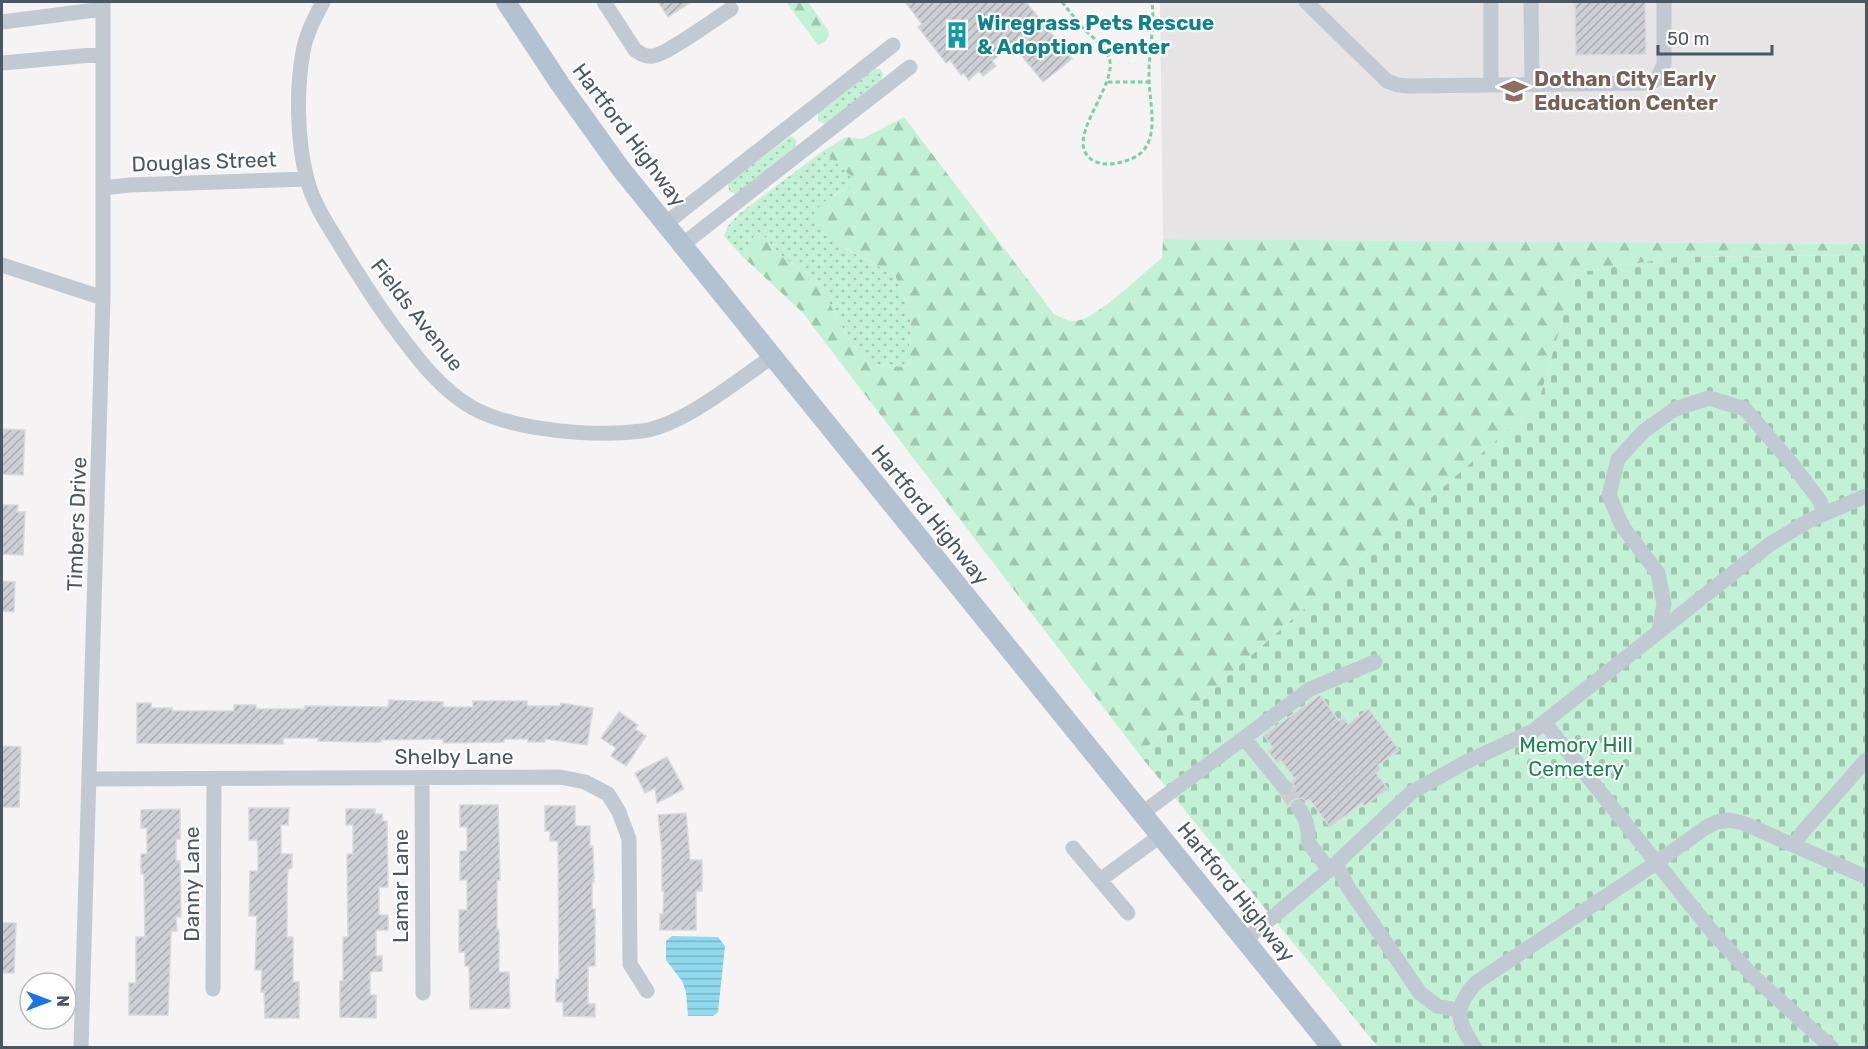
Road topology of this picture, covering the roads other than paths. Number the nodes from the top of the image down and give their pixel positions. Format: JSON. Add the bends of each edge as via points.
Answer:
{"nodes":[{"id":1,"x":324,"y":2,"type":"edge"},
{"id":2,"x":507,"y":2,"type":"edge"},
{"id":3,"x":604,"y":2,"type":"edge"},
{"id":4,"x":1306,"y":2,"type":"edge"},
{"id":5,"x":1491,"y":2,"type":"edge"},
{"id":6,"x":1531,"y":2,"type":"edge"},
{"id":7,"x":1664,"y":2,"type":"edge"},
{"id":8,"x":103,"y":5,"type":"edge"},
{"id":9,"x":731,"y":9,"type":"dead end"},
{"id":10,"x":2,"y":22,"type":"edge"},
{"id":11,"x":893,"y":45,"type":"dead end"},
{"id":12,"x":103,"y":54,"type":"junction"},
{"id":13,"x":2,"y":63,"type":"edge"},
{"id":14,"x":910,"y":67,"type":"dead end"},
{"id":15,"x":1491,"y":85,"type":"junction"},
{"id":16,"x":1532,"y":85,"type":"junction"},
{"id":17,"x":798,"y":120,"type":"junction"},
{"id":18,"x":814,"y":141,"type":"junction"},
{"id":19,"x":307,"y":179,"type":"junction"},
{"id":20,"x":104,"y":188,"type":"junction"},
{"id":21,"x":665,"y":224,"type":"junction"},
{"id":22,"x":682,"y":245,"type":"junction"},
{"id":23,"x":2,"y":265,"type":"edge"},
{"id":24,"x":103,"y":298,"type":"junction"},
{"id":25,"x":772,"y":357,"type":"junction"},
{"id":26,"x":1866,"y":496,"type":"edge"},
{"id":27,"x":1824,"y":514,"type":"junction"},
{"id":28,"x":1659,"y":631,"type":"junction"},
{"id":29,"x":1375,"y":662,"type":"dead end"},
{"id":30,"x":1544,"y":722,"type":"junction"},
{"id":31,"x":1244,"y":738,"type":"junction"},
{"id":32,"x":1866,"y":760,"type":"edge"},
{"id":33,"x":422,"y":778,"type":"junction"},
{"id":34,"x":90,"y":779,"type":"junction"},
{"id":35,"x":214,"y":779,"type":"junction"},
{"id":36,"x":1284,"y":787,"type":"tunnel mouth"},
{"id":37,"x":1298,"y":807,"type":"tunnel mouth"},
{"id":38,"x":1141,"y":814,"type":"junction"},
{"id":39,"x":1160,"y":837,"type":"junction"},
{"id":40,"x":1795,"y":845,"type":"junction"},
{"id":41,"x":1073,"y":848,"type":"dead end"},
{"id":42,"x":1656,"y":863,"type":"junction"},
{"id":43,"x":1333,"y":867,"type":"junction"},
{"id":44,"x":1866,"y":877,"type":"edge"},
{"id":45,"x":1100,"y":880,"type":"junction"},
{"id":46,"x":1128,"y":913,"type":"dead end"},
{"id":47,"x":1245,"y":940,"type":"junction"},
{"id":48,"x":213,"y":989,"type":"dead end"},
{"id":49,"x":646,"y":991,"type":"dead end"},
{"id":50,"x":423,"y":993,"type":"dead end"},
{"id":51,"x":1458,"y":1010,"type":"junction"},
{"id":52,"x":81,"y":1047,"type":"edge"},
{"id":53,"x":1332,"y":1047,"type":"edge"},
{"id":54,"x":1475,"y":1047,"type":"edge"},
{"id":55,"x":1832,"y":1047,"type":"edge"}],
"edges":[{"from":1,"to":19,"type":"street","name":"Fields Avenue","via":[[303,50],[299,88]]},
{"from":2,"to":21,"type":"main road","name":"Hartford Highway","via":[[587,122]]},
{"from":3,"to":9,"type":"street","via":[[643,56],[663,52]]},
{"from":4,"to":15,"type":"street","via":[[1387,81],[1409,86]]},
{"from":5,"to":15,"type":"street"},
{"from":6,"to":16,"type":"street"},
{"from":7,"to":16,"type":"street","via":[[1664,64],[1657,79],[1649,83]]},
{"from":8,"to":10,"type":"street"},
{"from":8,"to":12,"type":"street","name":"Timbers Drive"},
{"from":11,"to":17,"type":"street"},
{"from":12,"to":13,"type":"street"},
{"from":12,"to":20,"type":"street","name":"Timbers Drive"},
{"from":14,"to":18,"type":"street"},
{"from":15,"to":16,"type":"street"},
{"from":17,"to":18,"type":"street"},
{"from":17,"to":21,"type":"street"},
{"from":18,"to":22,"type":"street"},
{"from":19,"to":20,"type":"street","name":"Douglas Street"},
{"from":19,"to":25,"type":"street","name":"Fields Avenue","via":[[332,233],[398,332],[447,390],[493,418],[540,428],[601,433],[662,427]]},
{"from":20,"to":24,"type":"street","name":"Timbers Drive"},
{"from":21,"to":22,"type":"main road","name":"Hartford Highway"},
{"from":22,"to":25,"type":"main road","name":"Hartford Highway"},
{"from":23,"to":24,"type":"street"},
{"from":24,"to":34,"type":"street","name":"Timbers Drive"},
{"from":25,"to":38,"type":"main road","name":"Hartford Highway"},
{"from":26,"to":27,"type":"street"},
{"from":27,"to":28,"type":"street","via":[[1770,544]]},
{"from":27,"to":28,"type":"street","via":[[1820,501],[1792,464],[1744,409],[1709,398],[1675,409],[1644,431],[1618,459],[1609,495],[1622,526],[1658,573],[1664,604]]},
{"from":28,"to":30,"type":"street"},
{"from":29,"to":31,"type":"street","via":[[1310,689]]},
{"from":30,"to":42,"type":"street"},
{"from":30,"to":43,"type":"street","via":[[1412,792]]},
{"from":31,"to":36,"type":"street"},
{"from":31,"to":38,"type":"street"},
{"from":32,"to":40,"type":"street"},
{"from":33,"to":35,"type":"street","name":"Shelby Lane"},
{"from":33,"to":49,"type":"street","name":"Shelby Lane","via":[[560,777],[585,782],[608,794],[629,839],[630,964]]},
{"from":33,"to":50,"type":"street","name":"Lamar Lane"},
{"from":34,"to":35,"type":"street","name":"Shelby Lane"},
{"from":34,"to":52,"type":"street","name":"Timbers Drive"},
{"from":35,"to":48,"type":"street","name":"Danny Lane"},
{"from":37,"to":43,"type":"street","via":[[1309,829],[1308,842]]},
{"from":38,"to":39,"type":"main road","name":"Hartford Highway"},
{"from":39,"to":45,"type":"street"},
{"from":39,"to":47,"type":"main road","name":"Hartford Highway"},
{"from":40,"to":42,"type":"street","via":[[1730,820],[1706,828]]},
{"from":40,"to":44,"type":"street"},
{"from":41,"to":45,"type":"street"},
{"from":42,"to":51,"type":"street","via":[[1478,982],[1465,994]]},
{"from":42,"to":55,"type":"street","via":[[1753,975]]},
{"from":43,"to":47,"type":"street"},
{"from":43,"to":51,"type":"street","via":[[1419,993],[1437,1006]]},
{"from":45,"to":46,"type":"street"},
{"from":47,"to":53,"type":"main road","name":"Hartford Highway"},
{"from":51,"to":54,"type":"street","via":[[1462,1026]]}]}
